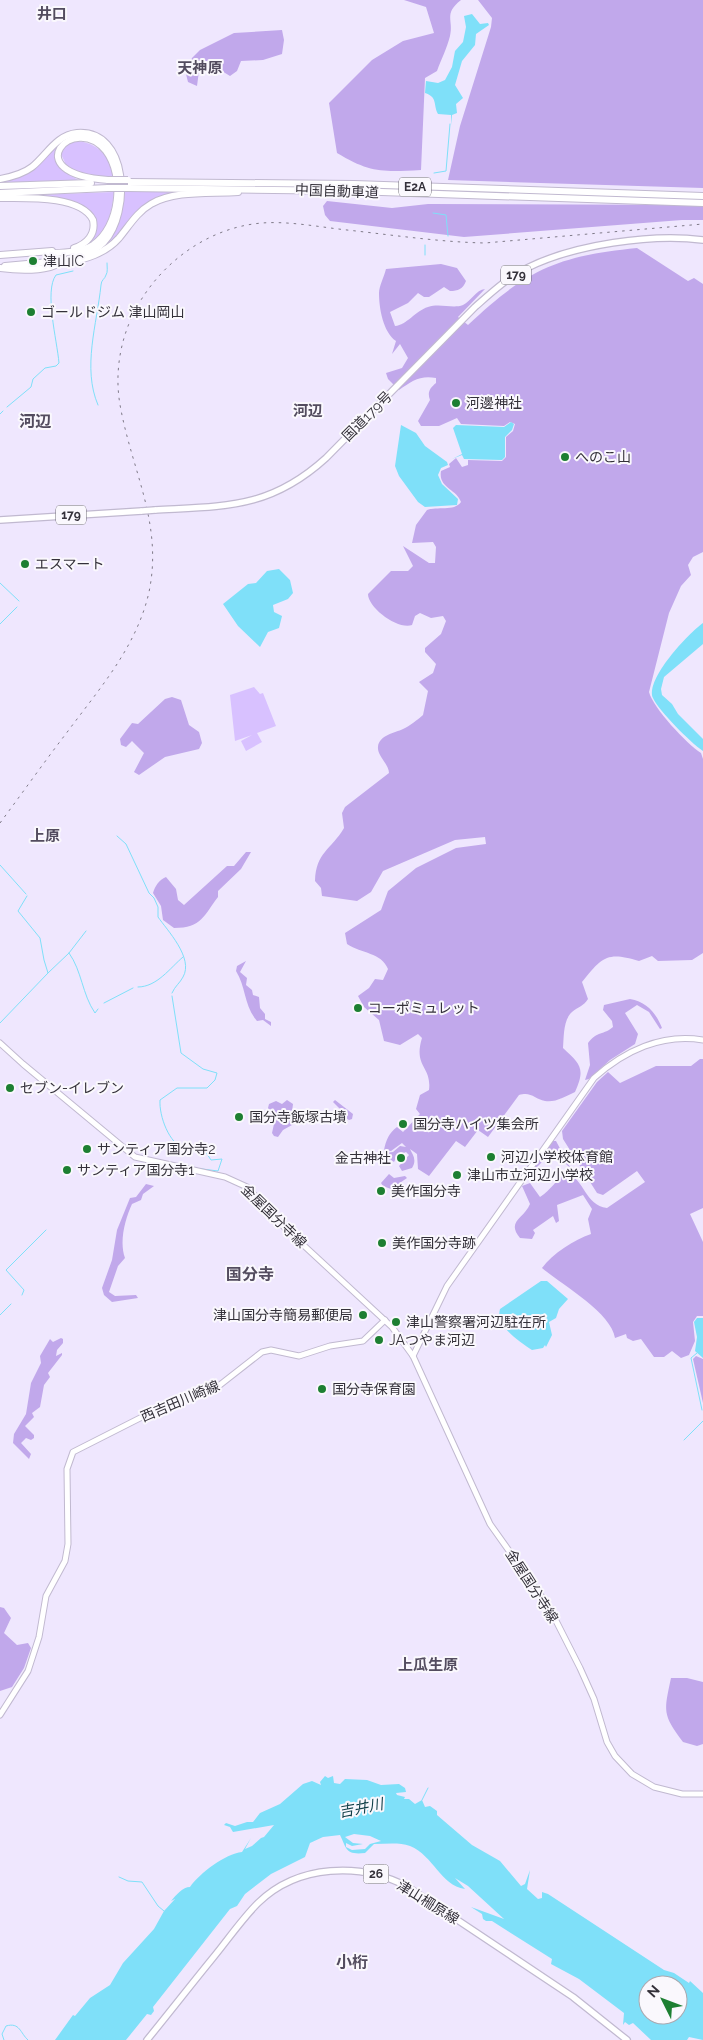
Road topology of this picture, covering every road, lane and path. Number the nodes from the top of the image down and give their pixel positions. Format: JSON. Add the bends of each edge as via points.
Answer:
{"nodes":[{"id":1,"x":0,"y":179,"type":"edge"},
{"id":2,"x":108,"y":183,"type":"junction"},
{"id":3,"x":128,"y":183,"type":"junction"},
{"id":4,"x":0,"y":186,"type":"edge"},
{"id":5,"x":287,"y":190,"type":"junction"},
{"id":6,"x":0,"y":193,"type":"edge"},
{"id":7,"x":703,"y":196,"type":"edge"},
{"id":8,"x":0,"y":198,"type":"edge"},
{"id":9,"x":703,"y":203,"type":"edge"},
{"id":10,"x":703,"y":240,"type":"edge"},
{"id":11,"x":64,"y":250,"type":"junction"},
{"id":12,"x":0,"y":255,"type":"edge"},
{"id":13,"x":48,"y":256,"type":"junction"},
{"id":14,"x":78,"y":256,"type":"junction"},
{"id":15,"x":16,"y":259,"type":"junction"},
{"id":16,"x":63,"y":261,"type":"junction"},
{"id":17,"x":0,"y":267,"type":"edge"},
{"id":18,"x":49,"y":267,"type":"junction"},
{"id":19,"x":0,"y":520,"type":"edge"},
{"id":20,"x":703,"y":1040,"type":"edge"},
{"id":21,"x":0,"y":1043,"type":"edge"},
{"id":22,"x":385,"y":1320,"type":"junction"},
{"id":23,"x":413,"y":1356,"type":"junction"},
{"id":24,"x":0,"y":1715,"type":"edge"},
{"id":25,"x":703,"y":1794,"type":"edge"},
{"id":26,"x":147,"y":2040,"type":"edge"},
{"id":27,"x":627,"y":2040,"type":"edge"}],
"edges":[{"from":1,"to":14,"type":"highway","via":[[28,170],[55,143],[68,135],[84,133],[105,144],[120,172],[118,216],[112,232],[102,244]]},
{"from":2,"to":3,"type":"highway","name":"中国自動車道","number":"E2A","bridge":true},
{"from":2,"to":4,"type":"highway","name":"中国自動車道","number":"E2A"},
{"from":2,"to":6,"type":"highway","name":"中国自動車道","number":"E2A"},
{"from":2,"to":14,"type":"highway","via":[[69,172],[58,158],[61,147],[76,138],[92,141],[105,151],[115,173],[116,201],[109,226],[98,241]]},
{"from":3,"to":5,"type":"highway","name":"中国自動車道","number":"E2A"},
{"from":3,"to":7,"type":"highway","name":"中国自動車道","number":"E2A","via":[[354,184]]},
{"from":5,"to":9,"type":"highway","name":"中国自動車道","number":"E2A"},
{"from":5,"to":14,"type":"highway","via":[[160,200],[141,211],[109,247]]},
{"from":8,"to":11,"type":"highway","via":[[58,201],[85,209],[94,220],[91,237],[78,247]]},
{"from":10,"to":19,"type":"main road","name":"国道179号","number":"179","bridge":true,"via":[[664,237],[622,242],[565,253],[527,268],[500,285],[475,307],[326,458],[304,477],[273,494],[240,504]]},
{"from":11,"to":12,"type":"highway"},
{"from":11,"to":13,"type":"highway"},
{"from":11,"to":14,"type":"highway"},
{"from":12,"to":15,"type":"highway"},
{"from":13,"to":14,"type":"highway"},
{"from":13,"to":15,"type":"highway"},
{"from":13,"to":16,"type":"highway"},
{"from":14,"to":16,"type":"highway"},
{"from":14,"to":18,"type":"highway"},
{"from":15,"to":17,"type":"highway"},
{"from":16,"to":17,"type":"highway"},
{"from":16,"to":18,"type":"highway"},
{"from":17,"to":18,"type":"highway","via":[[17,270]]},
{"from":20,"to":23,"type":"main road","via":[[676,1040],[643,1046],[594,1078],[447,1286]]},
{"from":21,"to":22,"type":"main road","name":"金屋国分寺線","via":[[135,1157],[225,1177],[247,1187],[286,1229]]},
{"from":22,"to":23,"type":"main road","via":[[403,1339]]},
{"from":22,"to":24,"type":"main road","name":"西吉田川崎線","via":[[363,1341],[330,1346],[299,1356],[271,1350],[262,1352],[216,1388],[146,1415],[73,1452],[67,1469],[68,1544],[65,1562],[46,1596],[39,1637],[28,1671]]},
{"from":23,"to":25,"type":"main road","name":"金屋国分寺線","via":[[490,1524],[549,1607],[580,1668],[615,1756],[632,1774],[654,1787],[677,1793]]},
{"from":26,"to":27,"type":"main road","name":"津山柵原線","number":"26","via":[[259,1902],[277,1889],[304,1877],[348,1870],[381,1875],[408,1887],[573,1997]]}]}
